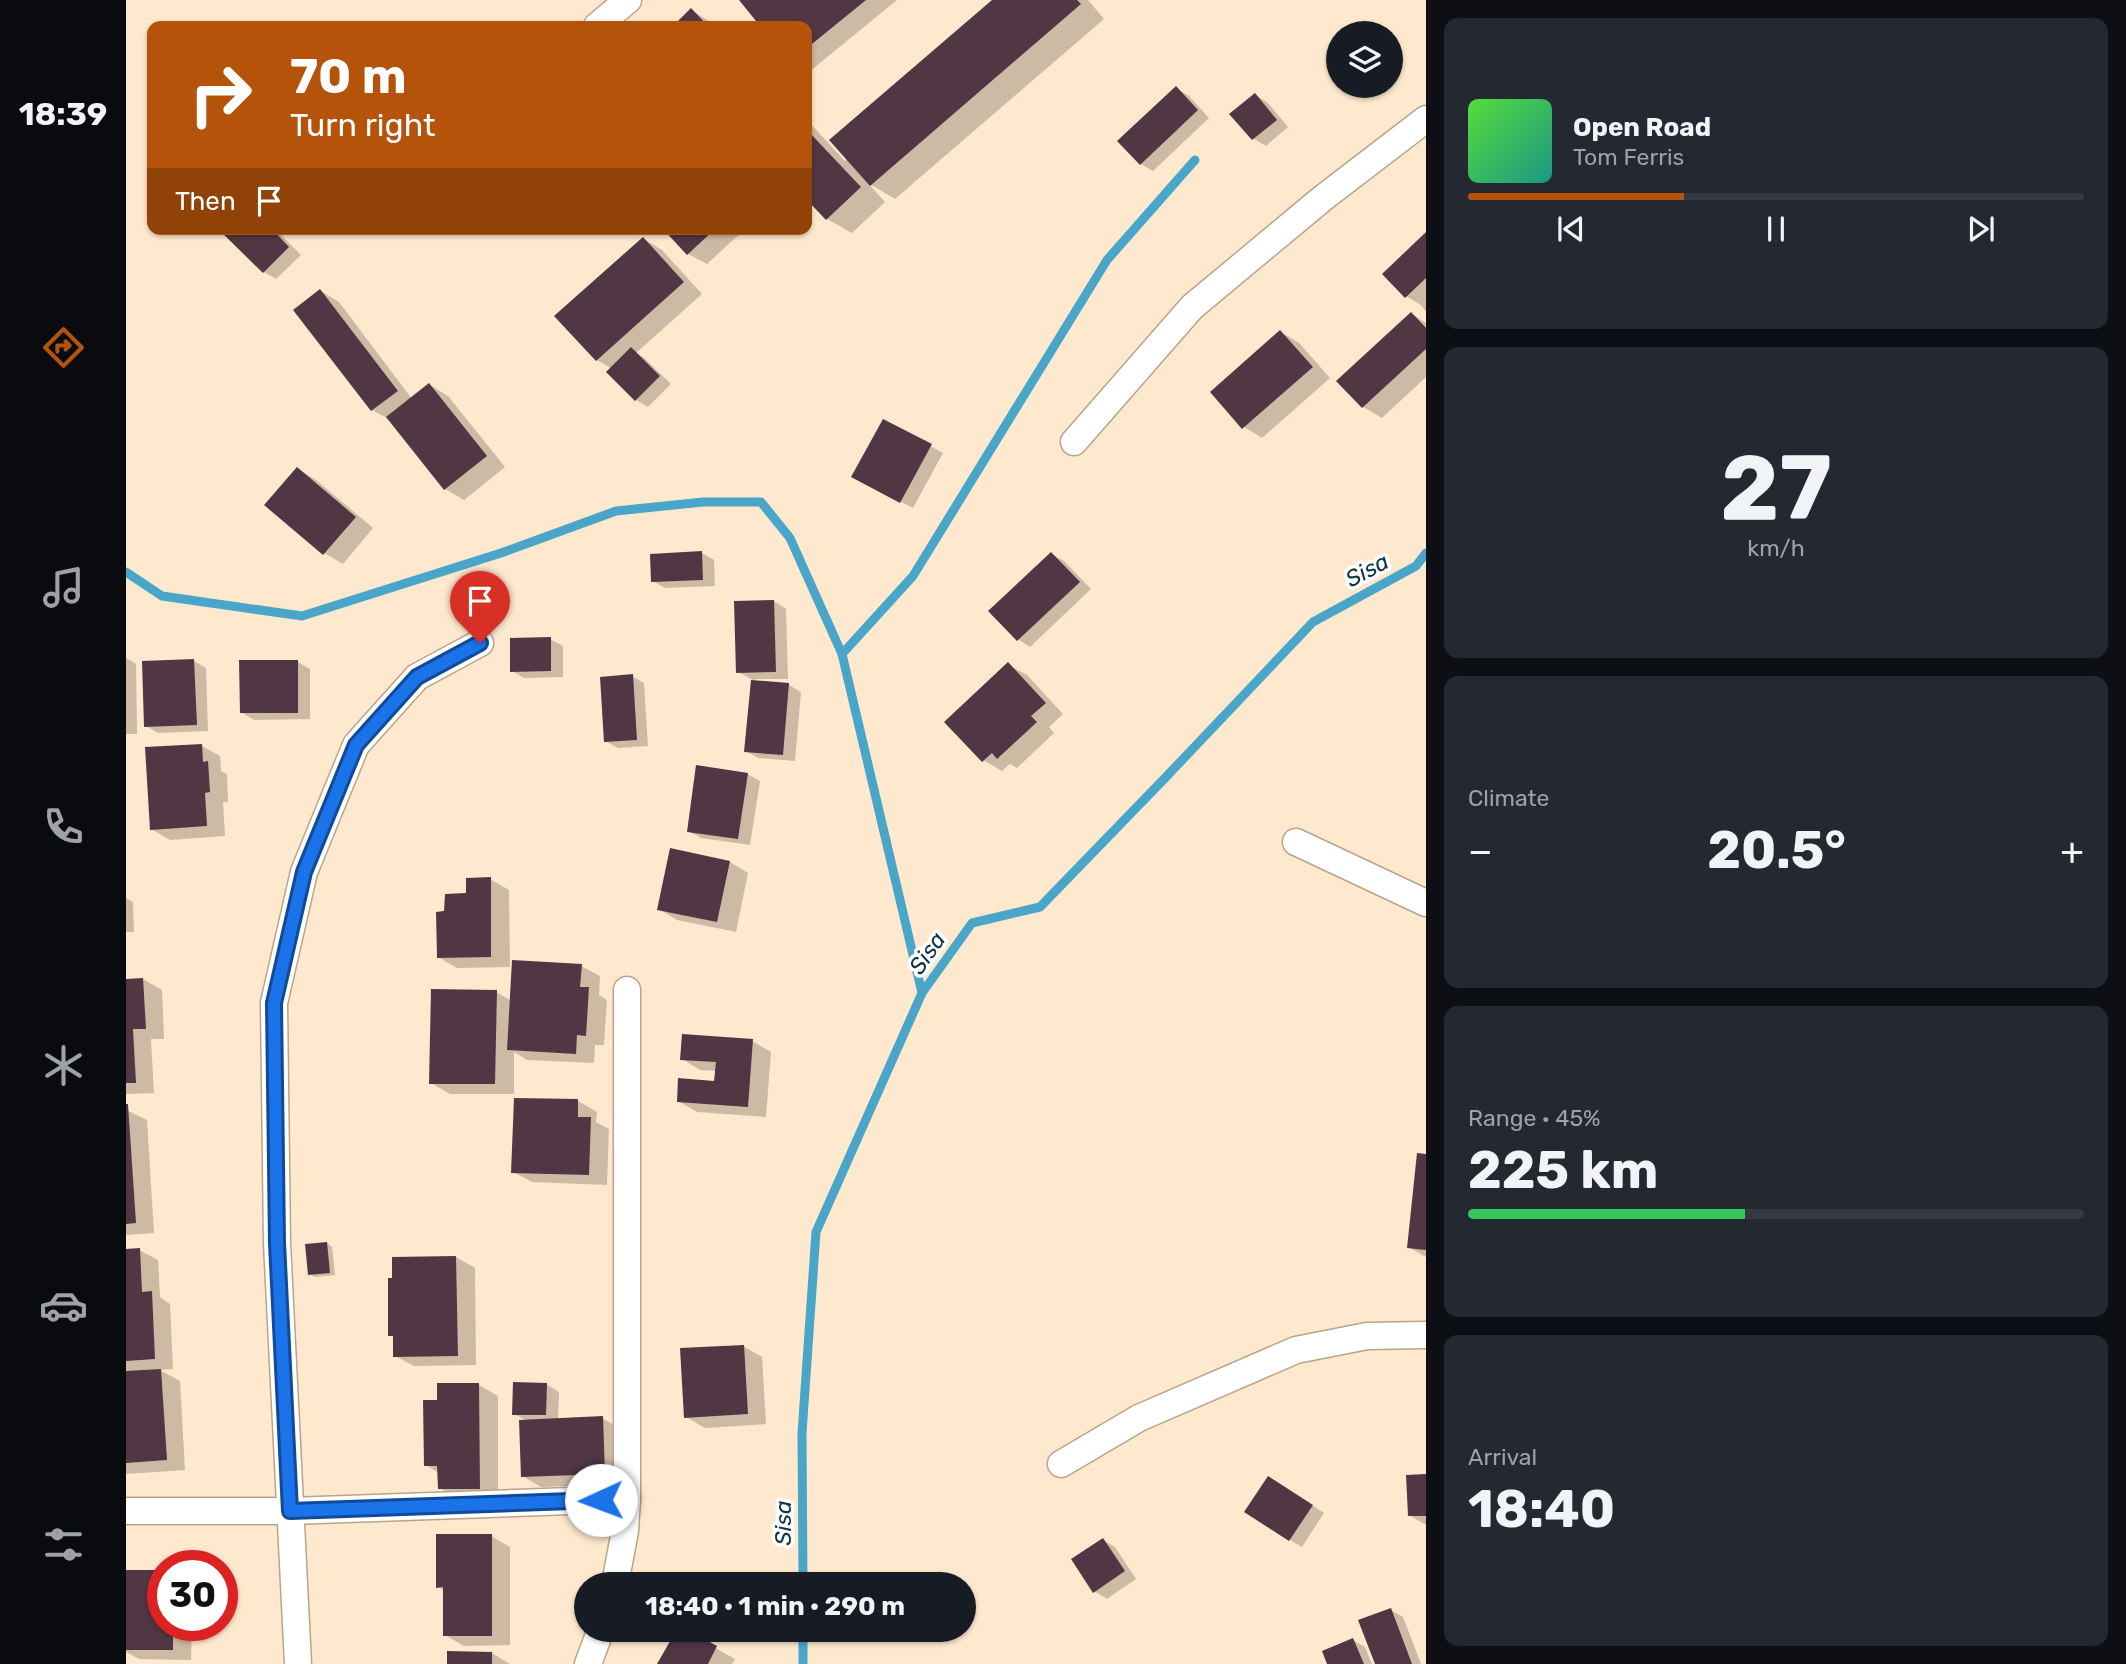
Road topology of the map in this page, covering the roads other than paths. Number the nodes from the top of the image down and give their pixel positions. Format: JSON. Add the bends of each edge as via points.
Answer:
{"nodes":[{"id":1,"x":628,"y":0,"type":"edge"},
{"id":2,"x":603,"y":21,"type":"edge"},
{"id":3,"x":1426,"y":118,"type":"edge"},
{"id":4,"x":1074,"y":442,"type":"dead end"},
{"id":5,"x":480,"y":643,"type":"dead end"},
{"id":6,"x":1296,"y":842,"type":"dead end"},
{"id":7,"x":1426,"y":903,"type":"edge"},
{"id":8,"x":627,"y":990,"type":"dead end"},
{"id":9,"x":1426,"y":1335,"type":"edge"},
{"id":10,"x":1061,"y":1464,"type":"dead end"},
{"id":11,"x":627,"y":1499,"type":"junction"},
{"id":12,"x":126,"y":1511,"type":"edge"},
{"id":13,"x":290,"y":1511,"type":"junction"},
{"id":14,"x":617,"y":1572,"type":"edge"},
{"id":15,"x":596,"y":1642,"type":"edge"},
{"id":16,"x":298,"y":1664,"type":"edge"},
{"id":17,"x":588,"y":1664,"type":"edge"}],
"edges":[{"from":1,"to":2,"type":"street"},
{"from":3,"to":4,"type":"street","via":[[1192,307]]},
{"from":5,"to":13,"type":"street","via":[[417,677],[356,745],[304,872],[274,1003],[277,1243]]},
{"from":6,"to":7,"type":"street"},
{"from":8,"to":11,"type":"street"},
{"from":9,"to":10,"type":"street","via":[[1367,1336],[1296,1350],[1139,1418]]},
{"from":11,"to":13,"type":"street"},
{"from":11,"to":14,"type":"street"},
{"from":12,"to":13,"type":"street"},
{"from":13,"to":16,"type":"street"},
{"from":15,"to":17,"type":"street"}]}
